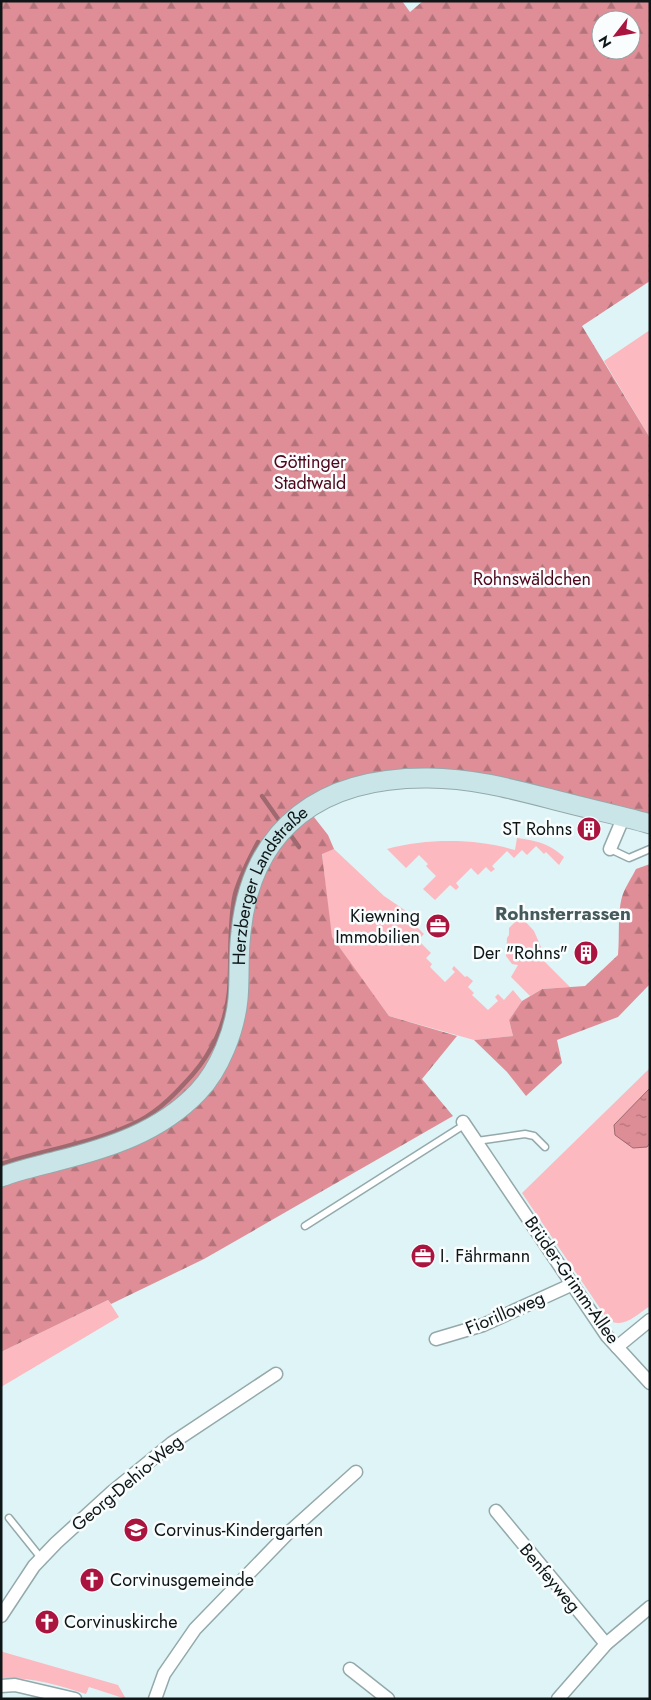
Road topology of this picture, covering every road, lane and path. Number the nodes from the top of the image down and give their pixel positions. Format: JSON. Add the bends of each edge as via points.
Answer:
{"nodes":[{"id":1,"x":624,"y":816,"type":"junction"},
{"id":2,"x":650,"y":824,"type":"edge"},
{"id":3,"x":610,"y":849,"type":"joint"},
{"id":4,"x":650,"y":849,"type":"edge"},
{"id":5,"x":463,"y":1123,"type":"joint"},
{"id":6,"x":477,"y":1141,"type":"junction"},
{"id":7,"x":545,"y":1147,"type":"dead end"},
{"id":8,"x":1,"y":1177,"type":"edge"},
{"id":9,"x":305,"y":1226,"type":"dead end"},
{"id":10,"x":573,"y":1284,"type":"junction"},
{"id":11,"x":650,"y":1320,"type":"edge"},
{"id":12,"x":436,"y":1339,"type":"dead end"},
{"id":13,"x":617,"y":1347,"type":"junction"},
{"id":14,"x":276,"y":1374,"type":"dead end"},
{"id":15,"x":650,"y":1383,"type":"edge"},
{"id":16,"x":356,"y":1472,"type":"dead end"},
{"id":17,"x":496,"y":1511,"type":"dead end"},
{"id":18,"x":9,"y":1518,"type":"dead end"},
{"id":19,"x":41,"y":1558,"type":"junction"},
{"id":20,"x":650,"y":1607,"type":"edge"},
{"id":21,"x":1,"y":1616,"type":"edge"},
{"id":22,"x":606,"y":1644,"type":"junction"},
{"id":23,"x":350,"y":1669,"type":"dead end"},
{"id":24,"x":1,"y":1686,"type":"edge"},
{"id":25,"x":75,"y":1699,"type":"edge"},
{"id":26,"x":155,"y":1699,"type":"edge"},
{"id":27,"x":388,"y":1699,"type":"edge"},
{"id":28,"x":558,"y":1699,"type":"edge"}],
"edges":[{"from":1,"to":2,"type":"street","name":"Herzberger Landstraße"},
{"from":1,"to":3,"type":"street"},
{"from":1,"to":8,"type":"street","name":"Herzberger Landstraße","via":[[503,787],[435,778],[406,778],[371,784],[314,805],[279,832],[252,879],[242,924],[238,1001],[228,1041],[209,1079],[199,1091],[162,1122],[137,1136]]},
{"from":3,"to":4,"type":"lane","via":[[629,858]]},
{"from":5,"to":6,"type":"street","name":"Brüder-Grimm-Allee"},
{"from":5,"to":9,"type":"lane","name":"Brüder-Grimm-Allee"},
{"from":6,"to":7,"type":"lane","via":[[525,1134],[534,1136]]},
{"from":6,"to":10,"type":"street","name":"Brüder-Grimm-Allee"},
{"from":10,"to":12,"type":"street","name":"Fiorilloweg","via":[[483,1325]]},
{"from":10,"to":13,"type":"street","name":"Brüder-Grimm-Allee"},
{"from":11,"to":13,"type":"street"},
{"from":13,"to":15,"type":"street","name":"Brüder-Grimm-Allee"},
{"from":14,"to":19,"type":"street","name":"Georg-Dehio-Weg","via":[[172,1443],[112,1492]]},
{"from":16,"to":26,"type":"street","via":[[286,1535],[195,1629],[164,1674]]},
{"from":17,"to":22,"type":"street","name":"Benfeyweg"},
{"from":18,"to":19,"type":"lane"},
{"from":19,"to":21,"type":"street","name":"Georg-Dehio-Weg"},
{"from":20,"to":22,"type":"street"},
{"from":22,"to":28,"type":"street"},
{"from":23,"to":27,"type":"street"},
{"from":24,"to":25,"type":"street","via":[[15,1685]]}]}
